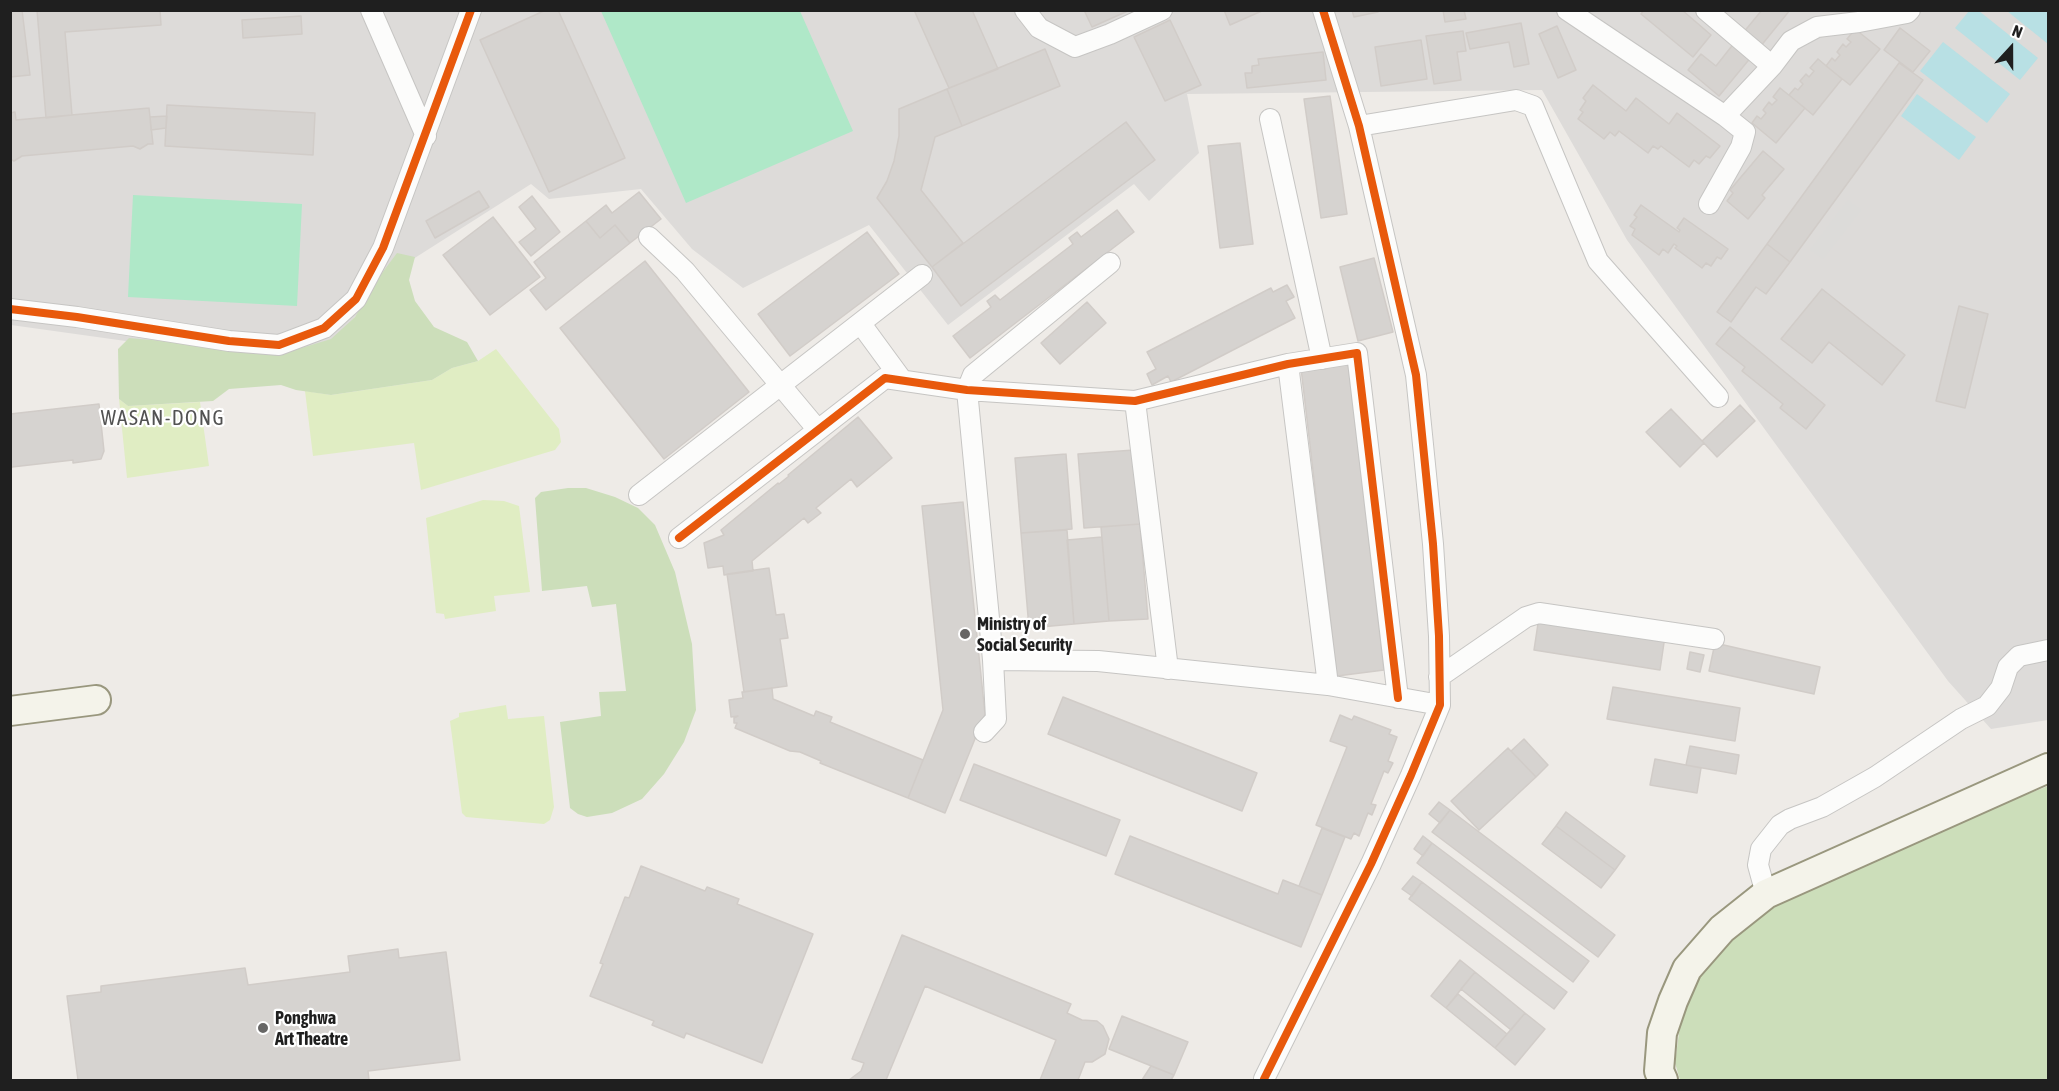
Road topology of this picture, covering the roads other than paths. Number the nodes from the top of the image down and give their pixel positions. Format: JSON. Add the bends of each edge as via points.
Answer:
{"nodes":[{"id":1,"x":371,"y":10,"type":"edge"},
{"id":2,"x":471,"y":10,"type":"edge"},
{"id":3,"x":1025,"y":10,"type":"edge"},
{"id":4,"x":1162,"y":10,"type":"edge"},
{"id":5,"x":1323,"y":10,"type":"edge"},
{"id":6,"x":1567,"y":10,"type":"edge"},
{"id":7,"x":1706,"y":10,"type":"edge"},
{"id":8,"x":1910,"y":10,"type":"edge"},
{"id":9,"x":1772,"y":66,"type":"junction"},
{"id":10,"x":1725,"y":116,"type":"junction"},
{"id":11,"x":1270,"y":119,"type":"dead end"},
{"id":12,"x":1359,"y":126,"type":"junction"},
{"id":13,"x":426,"y":136,"type":"junction"},
{"id":14,"x":1709,"y":204,"type":"dead end"},
{"id":15,"x":649,"y":237,"type":"dead end"},
{"id":16,"x":1110,"y":263,"type":"dead end"},
{"id":17,"x":922,"y":275,"type":"dead end"},
{"id":18,"x":10,"y":309,"type":"edge"},
{"id":19,"x":861,"y":324,"type":"junction"},
{"id":20,"x":1322,"y":359,"type":"junction"},
{"id":21,"x":1288,"y":364,"type":"junction"},
{"id":22,"x":902,"y":380,"type":"junction"},
{"id":23,"x":781,"y":386,"type":"junction"},
{"id":24,"x":967,"y":390,"type":"junction"},
{"id":25,"x":1718,"y":397,"type":"dead end"},
{"id":26,"x":1135,"y":401,"type":"junction"},
{"id":27,"x":818,"y":430,"type":"junction"},
{"id":28,"x":639,"y":495,"type":"dead end"},
{"id":29,"x":679,"y":538,"type":"dead end"},
{"id":30,"x":1714,"y":639,"type":"dead end"},
{"id":31,"x":2049,"y":650,"type":"edge"},
{"id":32,"x":993,"y":660,"type":"junction"},
{"id":33,"x":1168,"y":669,"type":"junction"},
{"id":34,"x":1439,"y":677,"type":"junction"},
{"id":35,"x":1329,"y":685,"type":"junction"},
{"id":36,"x":1398,"y":698,"type":"junction"},
{"id":37,"x":96,"y":700,"type":"dead end"},
{"id":38,"x":1440,"y":705,"type":"junction"},
{"id":39,"x":10,"y":711,"type":"edge"},
{"id":40,"x":984,"y":732,"type":"dead end"},
{"id":41,"x":2049,"y":768,"type":"edge"},
{"id":42,"x":1766,"y":894,"type":"junction"},
{"id":43,"x":1264,"y":1079,"type":"dead end"},
{"id":44,"x":1663,"y":1080,"type":"edge"}],
"edges":[{"from":1,"to":13,"type":"street"},
{"from":2,"to":13,"type":"street"},
{"from":3,"to":4,"type":"street","via":[[1039,28],[1075,47]]},
{"from":5,"to":12,"type":"street"},
{"from":6,"to":10,"type":"street"},
{"from":7,"to":9,"type":"street"},
{"from":8,"to":9,"type":"street","via":[[1817,27],[1791,41]]},
{"from":9,"to":10,"type":"street"},
{"from":10,"to":14,"type":"street","via":[[1745,132],[1741,147]]},
{"from":11,"to":20,"type":"street"},
{"from":12,"to":25,"type":"street","via":[[1516,100],[1533,106],[1598,261]]},
{"from":12,"to":34,"type":"street","via":[[1416,375],[1433,544]]},
{"from":13,"to":18,"type":"street","via":[[383,248],[356,299],[324,328],[279,345]]},
{"from":15,"to":23,"type":"street","via":[[686,271]]},
{"from":16,"to":24,"type":"street","via":[[972,375]]},
{"from":17,"to":19,"type":"street"},
{"from":19,"to":22,"type":"street"},
{"from":19,"to":23,"type":"street"},
{"from":20,"to":21,"type":"street"},
{"from":20,"to":36,"type":"street","via":[[1357,353]]},
{"from":21,"to":26,"type":"street"},
{"from":21,"to":35,"type":"street"},
{"from":22,"to":24,"type":"street"},
{"from":22,"to":27,"type":"street","via":[[885,378]]},
{"from":23,"to":27,"type":"street"},
{"from":23,"to":28,"type":"street"},
{"from":24,"to":26,"type":"street"},
{"from":24,"to":32,"type":"street"},
{"from":26,"to":33,"type":"street"},
{"from":27,"to":29,"type":"street"},
{"from":30,"to":34,"type":"street","via":[[1539,613],[1526,617]]},
{"from":31,"to":42,"type":"street","via":[[2019,656],[2008,667],[2001,688],[1987,706],[1960,719],[1875,777],[1780,825],[1761,849],[1758,865]]},
{"from":32,"to":33,"type":"street","via":[[1098,661]]},
{"from":32,"to":40,"type":"street","via":[[996,719]]},
{"from":33,"to":35,"type":"street"},
{"from":34,"to":38,"type":"street"},
{"from":35,"to":36,"type":"street"},
{"from":36,"to":38,"type":"street"},
{"from":37,"to":39,"type":"street"},
{"from":38,"to":43,"type":"street","via":[[1371,864]]},
{"from":41,"to":42,"type":"street"},
{"from":42,"to":44,"type":"street","via":[[1722,929],[1686,969],[1662,1033],[1659,1071]]}]}
